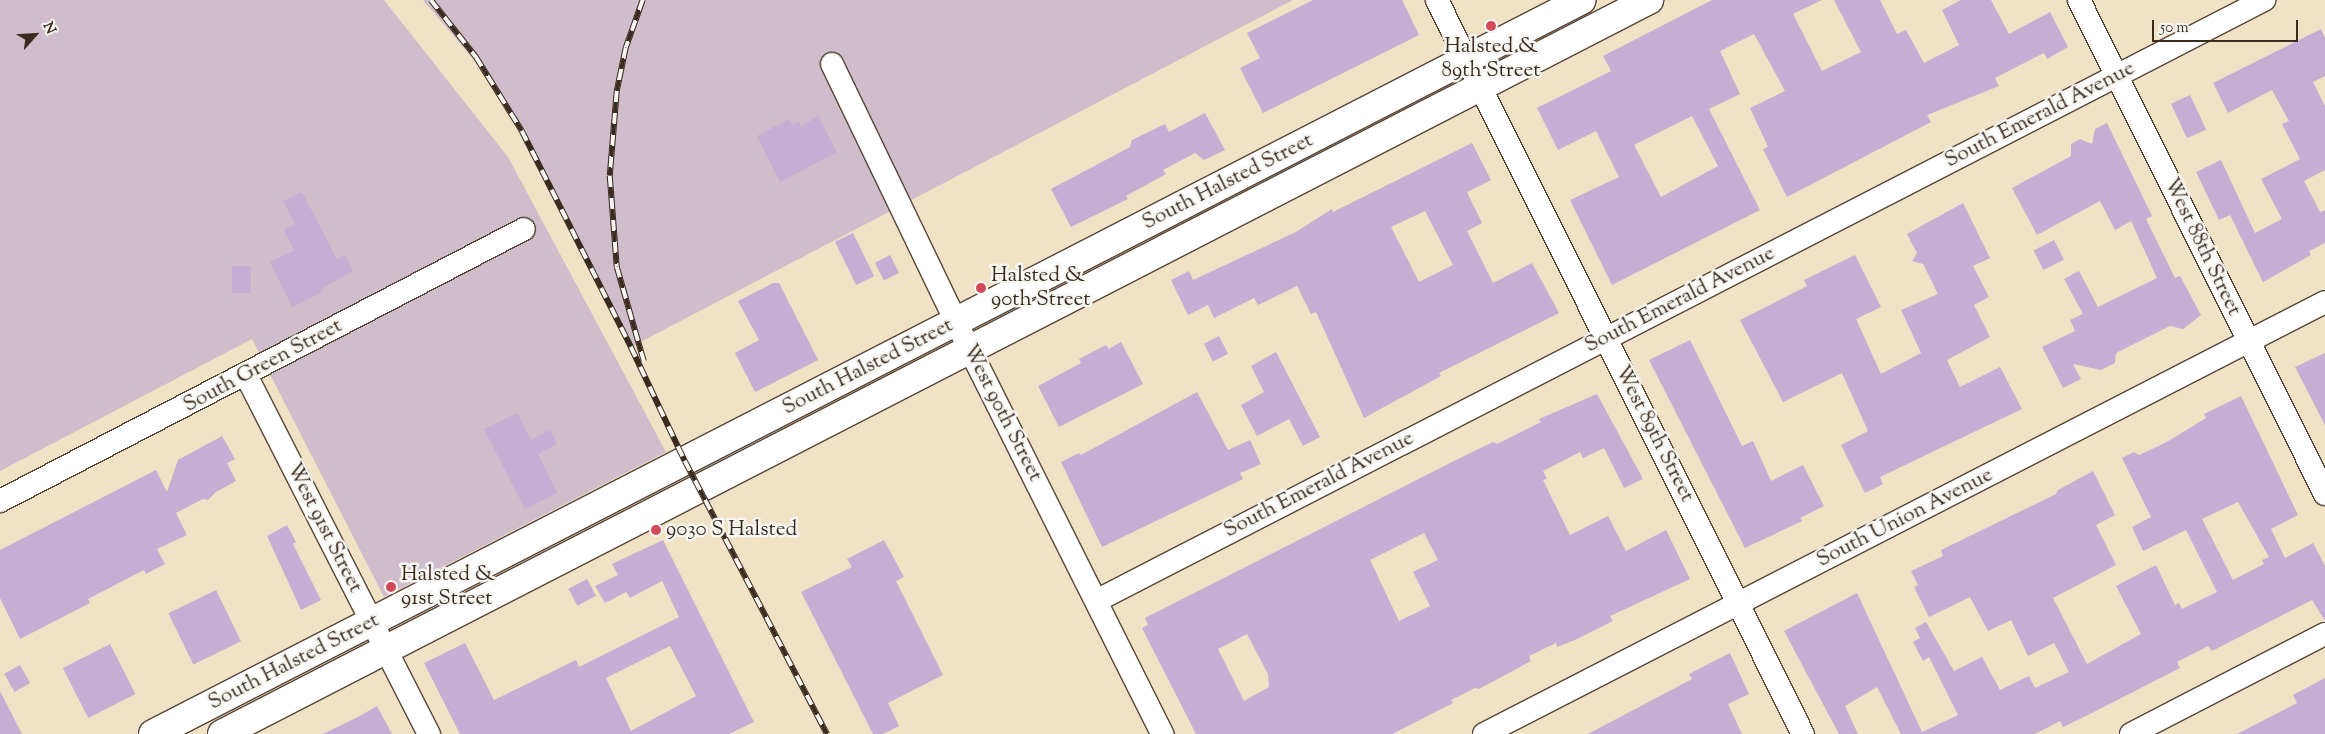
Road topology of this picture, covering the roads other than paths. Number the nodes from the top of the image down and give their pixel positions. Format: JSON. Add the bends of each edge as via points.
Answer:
{"nodes":[{"id":1,"x":1437,"y":0,"type":"edge"},
{"id":2,"x":1582,"y":0,"type":"edge"},
{"id":3,"x":1649,"y":0,"type":"edge"},
{"id":4,"x":2079,"y":0,"type":"edge"},
{"id":5,"x":2264,"y":0,"type":"edge"},
{"id":6,"x":1467,"y":59,"type":"junction"},
{"id":7,"x":832,"y":64,"type":"dead end"},
{"id":8,"x":2117,"y":75,"type":"junction"},
{"id":9,"x":1480,"y":87,"type":"junction"},
{"id":10,"x":524,"y":229,"type":"dead end"},
{"id":11,"x":2325,"y":302,"type":"edge"},
{"id":12,"x":956,"y":322,"type":"junction"},
{"id":13,"x":1606,"y":338,"type":"junction"},
{"id":14,"x":2249,"y":341,"type":"junction"},
{"id":15,"x":970,"y":349,"type":"junction"},
{"id":16,"x":246,"y":376,"type":"junction"},
{"id":17,"x":2325,"y":494,"type":"edge"},
{"id":18,"x":0,"y":501,"type":"edge"},
{"id":19,"x":1096,"y":600,"type":"junction"},
{"id":20,"x":1738,"y":604,"type":"junction"},
{"id":21,"x":372,"y":622,"type":"junction"},
{"id":22,"x":2325,"y":634,"type":"edge"},
{"id":23,"x":386,"y":650,"type":"junction"},
{"id":24,"x":153,"y":734,"type":"edge"},
{"id":25,"x":222,"y":734,"type":"edge"},
{"id":26,"x":429,"y":734,"type":"edge"},
{"id":27,"x":1162,"y":734,"type":"edge"},
{"id":28,"x":1484,"y":734,"type":"edge"},
{"id":29,"x":1803,"y":734,"type":"edge"},
{"id":30,"x":2131,"y":734,"type":"edge"}],
"edges":[{"from":1,"to":6,"type":"street","name":"West 89th Street"},
{"from":2,"to":6,"type":"main road","name":"South Halsted Street"},
{"from":3,"to":9,"type":"main road","name":"South Halsted Street"},
{"from":4,"to":8,"type":"street","name":"West 88th Street"},
{"from":5,"to":8,"type":"street","name":"South Emerald Avenue"},
{"from":6,"to":9,"type":"street","name":"West 89th Street"},
{"from":6,"to":12,"type":"main road","name":"South Halsted Street"},
{"from":7,"to":12,"type":"street","name":"West 90th Street"},
{"from":8,"to":13,"type":"street","name":"South Emerald Avenue"},
{"from":8,"to":14,"type":"street","name":"West 88th Street"},
{"from":9,"to":13,"type":"street","name":"West 89th Street"},
{"from":9,"to":15,"type":"main road","name":"South Halsted Street"},
{"from":10,"to":16,"type":"street","name":"South Green Street"},
{"from":11,"to":14,"type":"street","name":"South Union Avenue"},
{"from":12,"to":15,"type":"street","name":"West 90th Street"},
{"from":12,"to":21,"type":"main road","name":"South Halsted Street"},
{"from":13,"to":19,"type":"street","name":"South Emerald Avenue"},
{"from":13,"to":20,"type":"street","name":"West 89th Street"},
{"from":14,"to":17,"type":"street","name":"West 88th Street"},
{"from":14,"to":20,"type":"street","name":"South Union Avenue"},
{"from":15,"to":19,"type":"street","name":"West 90th Street"},
{"from":15,"to":23,"type":"main road","name":"South Halsted Street"},
{"from":16,"to":18,"type":"street","name":"South Green Street"},
{"from":16,"to":21,"type":"street","name":"West 91st Street"},
{"from":19,"to":27,"type":"street","name":"West 90th Street"},
{"from":20,"to":28,"type":"street","name":"South Union Avenue"},
{"from":20,"to":29,"type":"street","name":"West 89th Street"},
{"from":21,"to":23,"type":"street","name":"West 91st Street"},
{"from":21,"to":24,"type":"main road","name":"South Halsted Street"},
{"from":22,"to":30,"type":"street"},
{"from":23,"to":25,"type":"main road","name":"South Halsted Street"},
{"from":23,"to":26,"type":"street","name":"West 91st Street"}]}
